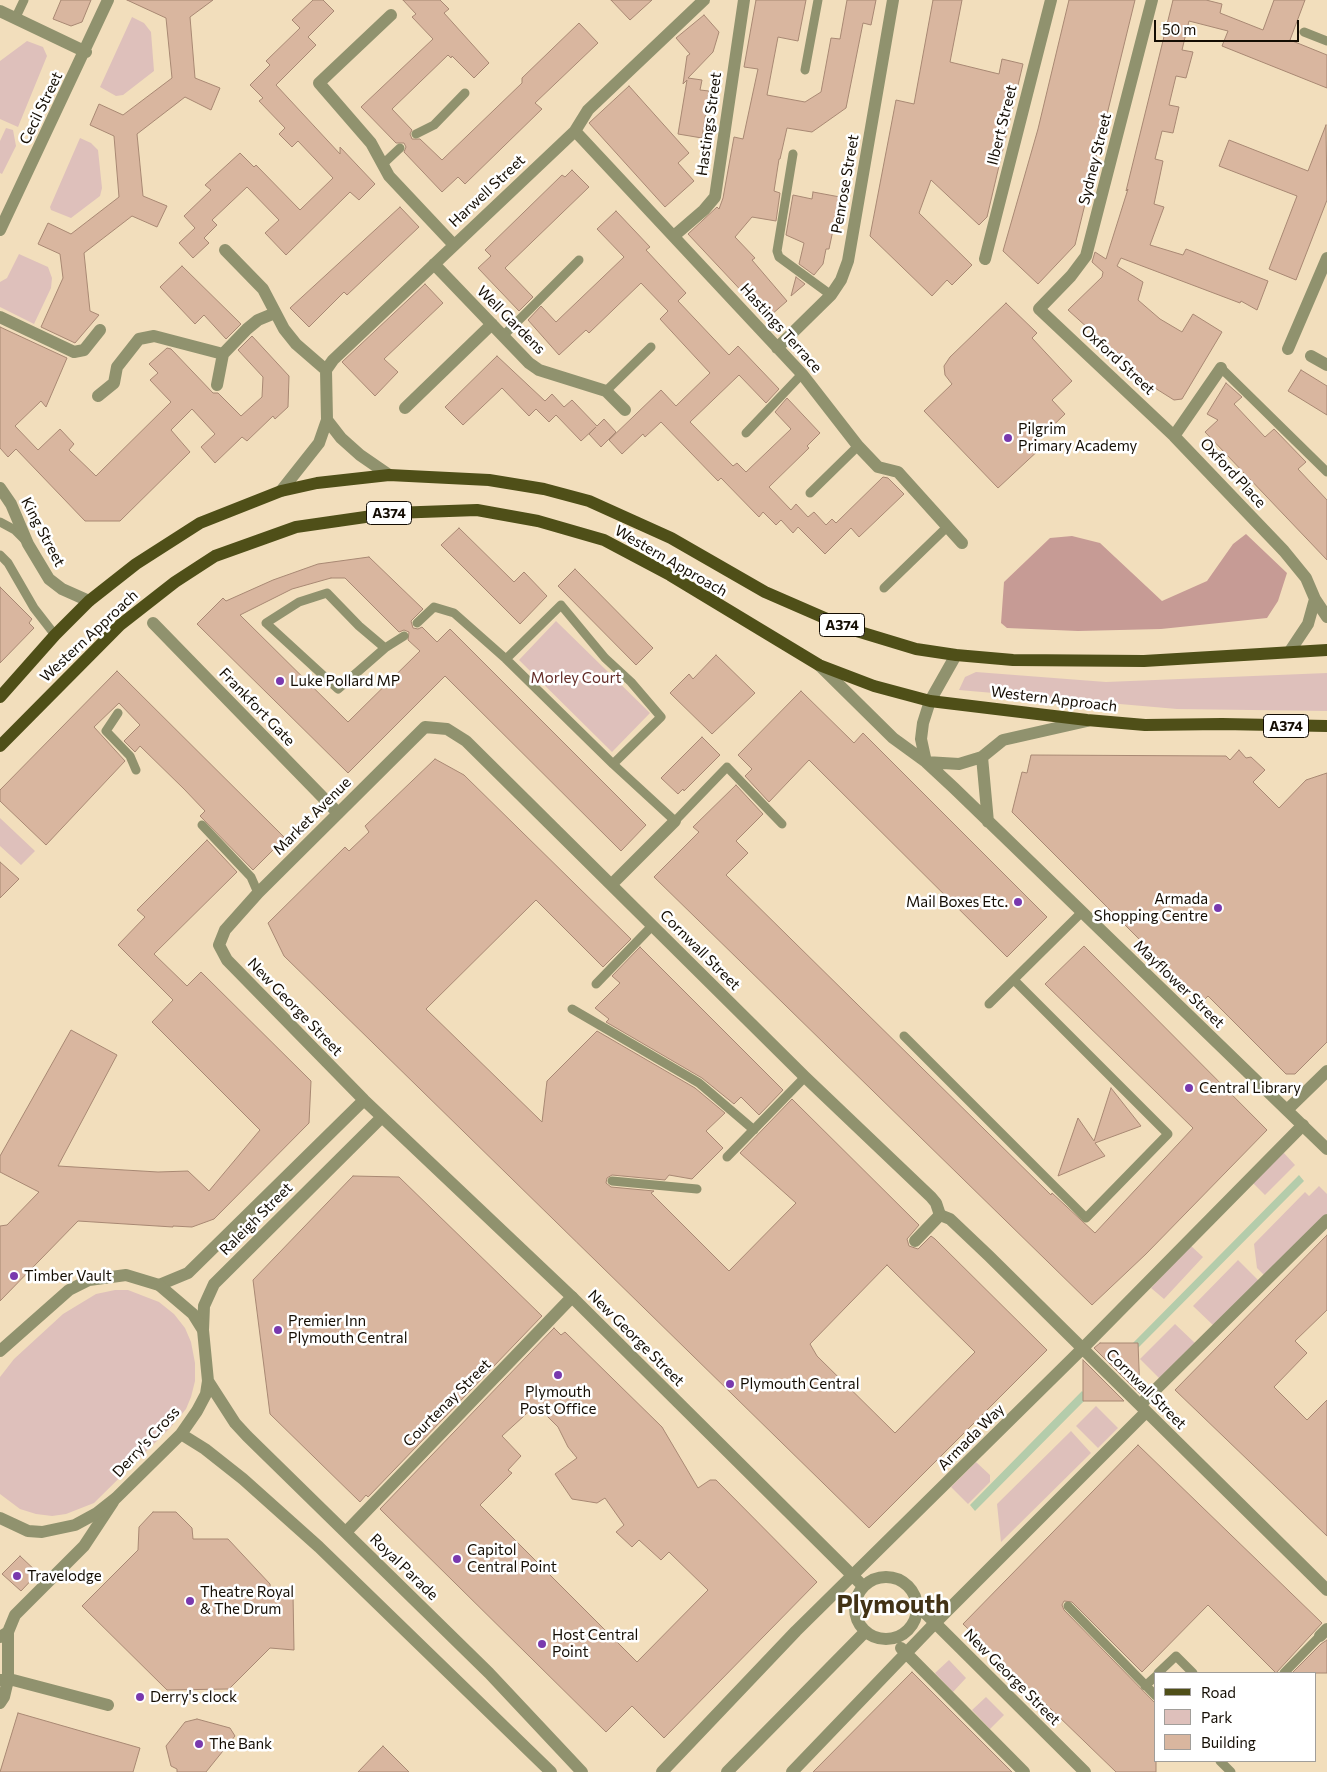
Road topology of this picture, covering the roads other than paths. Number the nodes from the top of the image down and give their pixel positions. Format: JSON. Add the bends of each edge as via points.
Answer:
{"nodes":[{"id":1,"x":24,"y":0,"type":"edge"},
{"id":2,"x":108,"y":0,"type":"edge"},
{"id":3,"x":704,"y":0,"type":"edge"},
{"id":4,"x":744,"y":0,"type":"edge"},
{"id":5,"x":818,"y":0,"type":"edge"},
{"id":6,"x":893,"y":0,"type":"edge"},
{"id":7,"x":1051,"y":0,"type":"edge"},
{"id":8,"x":1152,"y":0,"type":"edge"},
{"id":9,"x":0,"y":11,"type":"edge"},
{"id":10,"x":391,"y":16,"type":"dead end"},
{"id":11,"x":16,"y":18,"type":"junction"},
{"id":12,"x":1304,"y":32,"type":"dead end"},
{"id":13,"x":1327,"y":41,"type":"edge"},
{"id":14,"x":86,"y":52,"type":"junction"},
{"id":15,"x":806,"y":70,"type":"dead end"},
{"id":16,"x":466,"y":94,"type":"dead end"},
{"id":17,"x":575,"y":131,"type":"junction"},
{"id":18,"x":416,"y":134,"type":"dead end"},
{"id":19,"x":400,"y":148,"type":"dead end"},
{"id":20,"x":794,"y":154,"type":"dead end"},
{"id":21,"x":383,"y":164,"type":"junction"},
{"id":22,"x":0,"y":230,"type":"edge"},
{"id":23,"x":675,"y":235,"type":"junction"},
{"id":24,"x":453,"y":244,"type":"junction"},
{"id":25,"x":225,"y":250,"type":"dead end"},
{"id":26,"x":1327,"y":258,"type":"edge"},
{"id":27,"x":985,"y":259,"type":"dead end"},
{"id":28,"x":579,"y":260,"type":"dead end"},
{"id":29,"x":434,"y":264,"type":"junction"},
{"id":30,"x":831,"y":295,"type":"junction"},
{"id":31,"x":1039,"y":309,"type":"joint"},
{"id":32,"x":275,"y":313,"type":"junction"},
{"id":33,"x":0,"y":317,"type":"edge"},
{"id":34,"x":492,"y":324,"type":"junction"},
{"id":35,"x":100,"y":330,"type":"dead end"},
{"id":36,"x":504,"y":336,"type":"junction"},
{"id":37,"x":651,"y":347,"type":"dead end"},
{"id":38,"x":777,"y":348,"type":"junction"},
{"id":39,"x":1288,"y":349,"type":"dead end"},
{"id":40,"x":223,"y":354,"type":"junction"},
{"id":41,"x":1311,"y":356,"type":"dead end"},
{"id":42,"x":1327,"y":365,"type":"edge"},
{"id":43,"x":1221,"y":368,"type":"joint"},
{"id":44,"x":326,"y":370,"type":"junction"},
{"id":45,"x":802,"y":374,"type":"junction"},
{"id":46,"x":217,"y":385,"type":"dead end"},
{"id":47,"x":606,"y":391,"type":"junction"},
{"id":48,"x":98,"y":396,"type":"dead end"},
{"id":49,"x":405,"y":408,"type":"dead end"},
{"id":50,"x":625,"y":410,"type":"dead end"},
{"id":51,"x":327,"y":420,"type":"junction"},
{"id":52,"x":746,"y":433,"type":"dead end"},
{"id":53,"x":1174,"y":436,"type":"junction"},
{"id":54,"x":858,"y":446,"type":"junction"},
{"id":55,"x":1327,"y":472,"type":"edge"},
{"id":56,"x":389,"y":475,"type":"junction"},
{"id":57,"x":0,"y":488,"type":"edge"},
{"id":58,"x":281,"y":491,"type":"junction"},
{"id":59,"x":810,"y":493,"type":"dead end"},
{"id":60,"x":0,"y":522,"type":"edge"},
{"id":61,"x":947,"y":527,"type":"junction"},
{"id":62,"x":962,"y":543,"type":"dead end"},
{"id":63,"x":28,"y":544,"type":"junction"},
{"id":64,"x":0,"y":555,"type":"edge"},
{"id":65,"x":884,"y":588,"type":"dead end"},
{"id":66,"x":1315,"y":599,"type":"junction"},
{"id":67,"x":88,"y":601,"type":"junction"},
{"id":68,"x":1327,"y":617,"type":"edge"},
{"id":69,"x":153,"y":623,"type":"dead end"},
{"id":70,"x":417,"y":623,"type":"dead end"},
{"id":71,"x":54,"y":634,"type":"junction"},
{"id":72,"x":404,"y":636,"type":"dead end"},
{"id":73,"x":385,"y":648,"type":"junction"},
{"id":74,"x":1327,"y":650,"type":"edge"},
{"id":75,"x":1290,"y":651,"type":"junction"},
{"id":76,"x":956,"y":655,"type":"junction"},
{"id":77,"x":506,"y":659,"type":"junction"},
{"id":78,"x":819,"y":665,"type":"junction"},
{"id":79,"x":0,"y":697,"type":"edge"},
{"id":80,"x":930,"y":701,"type":"junction"},
{"id":81,"x":118,"y":713,"type":"dead end"},
{"id":82,"x":1087,"y":720,"type":"junction"},
{"id":83,"x":1327,"y":726,"type":"edge"},
{"id":84,"x":425,"y":728,"type":"joint"},
{"id":85,"x":0,"y":746,"type":"edge"},
{"id":86,"x":982,"y":758,"type":"junction"},
{"id":87,"x":926,"y":762,"type":"junction"},
{"id":88,"x":613,"y":764,"type":"junction"},
{"id":89,"x":136,"y":770,"type":"dead end"},
{"id":90,"x":338,"y":813,"type":"junction"},
{"id":91,"x":675,"y":821,"type":"junction"},
{"id":92,"x":988,"y":822,"type":"junction"},
{"id":93,"x":782,"y":824,"type":"dead end"},
{"id":94,"x":202,"y":825,"type":"dead end"},
{"id":95,"x":612,"y":884,"type":"junction"},
{"id":96,"x":258,"y":893,"type":"junction"},
{"id":97,"x":1081,"y":913,"type":"junction"},
{"id":98,"x":652,"y":926,"type":"junction"},
{"id":99,"x":226,"y":930,"type":"joint"},
{"id":100,"x":1014,"y":980,"type":"junction"},
{"id":101,"x":596,"y":984,"type":"dead end"},
{"id":102,"x":989,"y":1004,"type":"dead end"},
{"id":103,"x":572,"y":1009,"type":"dead end"},
{"id":104,"x":904,"y":1036,"type":"dead end"},
{"id":105,"x":1327,"y":1071,"type":"edge"},
{"id":106,"x":805,"y":1077,"type":"junction"},
{"id":107,"x":364,"y":1100,"type":"junction"},
{"id":108,"x":1287,"y":1110,"type":"junction"},
{"id":109,"x":382,"y":1116,"type":"junction"},
{"id":110,"x":1303,"y":1125,"type":"junction"},
{"id":111,"x":754,"y":1130,"type":"junction"},
{"id":112,"x":1327,"y":1149,"type":"edge"},
{"id":113,"x":727,"y":1157,"type":"dead end"},
{"id":114,"x":612,"y":1181,"type":"dead end"},
{"id":115,"x":697,"y":1188,"type":"dead end"},
{"id":116,"x":940,"y":1215,"type":"junction"},
{"id":117,"x":1327,"y":1220,"type":"edge"},
{"id":118,"x":915,"y":1241,"type":"dead end"},
{"id":119,"x":159,"y":1285,"type":"junction"},
{"id":120,"x":572,"y":1297,"type":"junction"},
{"id":121,"x":203,"y":1330,"type":"junction"},
{"id":122,"x":2,"y":1345,"type":"edge"},
{"id":123,"x":1083,"y":1348,"type":"junction"},
{"id":124,"x":208,"y":1381,"type":"junction"},
{"id":125,"x":1143,"y":1408,"type":"junction"},
{"id":126,"x":181,"y":1434,"type":"junction"},
{"id":127,"x":116,"y":1498,"type":"junction"},
{"id":128,"x":0,"y":1518,"type":"edge"},
{"id":129,"x":346,"y":1532,"type":"junction"},
{"id":130,"x":853,"y":1576,"type":"junction"},
{"id":131,"x":863,"y":1586,"type":"junction"},
{"id":132,"x":1327,"y":1590,"type":"edge"},
{"id":133,"x":917,"y":1605,"type":"junction"},
{"id":134,"x":1068,"y":1606,"type":"dead end"},
{"id":135,"x":935,"y":1623,"type":"junction"},
{"id":136,"x":865,"y":1632,"type":"junction"},
{"id":137,"x":1324,"y":1633,"type":"edge"},
{"id":138,"x":4,"y":1635,"type":"edge"},
{"id":139,"x":892,"y":1639,"type":"junction"},
{"id":140,"x":906,"y":1653,"type":"junction"},
{"id":141,"x":1159,"y":1672,"type":"edge"},
{"id":142,"x":1192,"y":1672,"type":"edge"},
{"id":143,"x":1285,"y":1672,"type":"edge"},
{"id":144,"x":1154,"y":1678,"type":"edge"},
{"id":145,"x":4,"y":1680,"type":"edge"},
{"id":146,"x":1145,"y":1686,"type":"junction"},
{"id":147,"x":1154,"y":1694,"type":"edge"},
{"id":148,"x":0,"y":1702,"type":"edge"},
{"id":149,"x":108,"y":1705,"type":"dead end"},
{"id":150,"x":1221,"y":1762,"type":"edge"},
{"id":151,"x":551,"y":1772,"type":"edge"},
{"id":152,"x":582,"y":1772,"type":"edge"},
{"id":153,"x":662,"y":1772,"type":"edge"},
{"id":154,"x":726,"y":1772,"type":"edge"},
{"id":155,"x":792,"y":1772,"type":"edge"},
{"id":156,"x":1024,"y":1772,"type":"edge"},
{"id":157,"x":1085,"y":1772,"type":"edge"},
{"id":158,"x":1231,"y":1772,"type":"edge"}],
"edges":[{"from":1,"to":11,"type":"lane"},
{"from":2,"to":14,"type":"street","name":"Cecil Street"},
{"from":3,"to":17,"type":"street","name":"Harwell Street","via":[[588,110]]},
{"from":4,"to":23,"type":"street","name":"Hastings Street","via":[[715,197]]},
{"from":5,"to":15,"type":"lane"},
{"from":6,"to":30,"type":"street","name":"Penrose Street","via":[[848,261],[842,280]]},
{"from":7,"to":27,"type":"street","name":"Ilbert Street"},
{"from":8,"to":31,"type":"street","name":"Sydney Street","via":[[1086,256],[1072,276]]},
{"from":9,"to":11,"type":"street"},
{"from":10,"to":21,"type":"street","via":[[319,83],[371,143]]},
{"from":11,"to":14,"type":"street"},
{"from":12,"to":13,"type":"lane"},
{"from":14,"to":22,"type":"street","name":"Cecil Street"},
{"from":16,"to":18,"type":"lane","via":[[434,125]]},
{"from":17,"to":23,"type":"street","name":"Hastings Terrace"},
{"from":17,"to":24,"type":"street","name":"Harwell Street"},
{"from":19,"to":21,"type":"lane"},
{"from":20,"to":30,"type":"lane","via":[[777,251],[779,256]]},
{"from":21,"to":24,"type":"street","via":[[389,176]]},
{"from":23,"to":38,"type":"street","name":"Hastings Terrace"},
{"from":24,"to":29,"type":"street","name":"Harwell Street"},
{"from":25,"to":32,"type":"street","via":[[263,289]]},
{"from":26,"to":39,"type":"street"},
{"from":28,"to":36,"type":"lane"},
{"from":29,"to":34,"type":"street","name":"Well Gardens"},
{"from":29,"to":44,"type":"street","name":"Harwell Street"},
{"from":30,"to":38,"type":"street","name":"Penrose Street"},
{"from":31,"to":53,"type":"street","name":"Oxford Street"},
{"from":32,"to":40,"type":"street","via":[[258,320]]},
{"from":32,"to":44,"type":"street","via":[[296,344]]},
{"from":33,"to":35,"type":"street","via":[[74,352],[84,350]]},
{"from":34,"to":36,"type":"street","name":"Well Gardens"},
{"from":34,"to":49,"type":"street"},
{"from":36,"to":47,"type":"street","name":"Well Gardens","via":[[539,370]]},
{"from":37,"to":47,"type":"lane"},
{"from":38,"to":45,"type":"street","name":"Hastings Terrace"},
{"from":40,"to":46,"type":"street"},
{"from":40,"to":48,"type":"street","via":[[154,336],[139,339],[117,367],[114,383]]},
{"from":41,"to":42,"type":"street"},
{"from":43,"to":53,"type":"street"},
{"from":43,"to":55,"type":"lane"},
{"from":44,"to":51,"type":"street"},
{"from":45,"to":52,"type":"lane"},
{"from":45,"to":54,"type":"street","name":"Hastings Terrace"},
{"from":47,"to":50,"type":"street","name":"Well Gardens"},
{"from":51,"to":56,"type":"street","via":[[360,455]]},
{"from":51,"to":58,"type":"street","via":[[319,443]]},
{"from":53,"to":66,"type":"street","name":"Oxford Place","via":[[1284,551],[1306,578]]},
{"from":54,"to":59,"type":"lane"},
{"from":54,"to":61,"type":"street","name":"Hastings Terrace","via":[[878,466],[898,472]]},
{"from":56,"to":58,"type":"main road","name":"Western Approach","number":"A374","via":[[317,483]]},
{"from":56,"to":76,"type":"main road","name":"Western Approach","number":"A374","via":[[489,480],[589,501],[672,538],[765,592],[842,625],[916,649]]},
{"from":57,"to":63,"type":"street","name":"King Street","via":[[11,504]]},
{"from":58,"to":67,"type":"main road","name":"Western Approach","number":"A374","via":[[200,523],[136,564]]},
{"from":60,"to":63,"type":"lane","via":[[15,530]]},
{"from":61,"to":62,"type":"street","name":"Hastings Terrace"},
{"from":61,"to":65,"type":"lane"},
{"from":63,"to":67,"type":"street","name":"King Street","via":[[49,579]]},
{"from":64,"to":71,"type":"lane"},
{"from":66,"to":68,"type":"street","name":"Oxford Place"},
{"from":66,"to":75,"type":"street","via":[[1308,624]]},
{"from":67,"to":71,"type":"main road","name":"Western Approach","number":"A374"},
{"from":69,"to":90,"type":"street","name":"Frankfort Gate"},
{"from":70,"to":77,"type":"lane","via":[[434,607],[454,612]]},
{"from":71,"to":79,"type":"main road","name":"Western Approach","number":"A374"},
{"from":72,"to":73,"type":"lane"},
{"from":73,"to":73,"type":"lane","via":[[358,626],[327,593],[299,602],[266,623],[338,689]]},
{"from":74,"to":75,"type":"main road","name":"Western Approach","number":"A374"},
{"from":75,"to":76,"type":"main road","name":"Western Approach","number":"A374","via":[[1144,661],[1013,660]]},
{"from":76,"to":80,"type":"street"},
{"from":77,"to":88,"type":"lane"},
{"from":77,"to":88,"type":"lane","via":[[561,605],[661,717]]},
{"from":78,"to":80,"type":"main road","name":"Western Approach","number":"A374","via":[[874,686]]},
{"from":78,"to":85,"type":"main road","name":"Western Approach","number":"A374","via":[[670,575],[604,540],[538,521],[477,510],[394,513],[296,527],[215,556],[120,625]]},
{"from":78,"to":87,"type":"street","name":"Mayflower Street","via":[[893,738]]},
{"from":80,"to":82,"type":"main road","name":"Western Approach","number":"A374"},
{"from":80,"to":87,"type":"street","via":[[923,723]]},
{"from":81,"to":89,"type":"lane","via":[[106,731],[130,756]]},
{"from":82,"to":83,"type":"main road","name":"Western Approach","number":"A374","via":[[1145,725]]},
{"from":82,"to":86,"type":"street","via":[[1003,740]]},
{"from":84,"to":90,"type":"street","name":"Market Avenue"},
{"from":84,"to":95,"type":"street","name":"Cornwall Street","via":[[446,729],[466,741]]},
{"from":86,"to":87,"type":"street","via":[[959,764]]},
{"from":86,"to":92,"type":"street"},
{"from":87,"to":92,"type":"street","name":"Mayflower Street"},
{"from":88,"to":91,"type":"lane"},
{"from":90,"to":96,"type":"street","name":"Market Avenue"},
{"from":91,"to":93,"type":"lane","via":[[727,767]]},
{"from":91,"to":95,"type":"street"},
{"from":92,"to":97,"type":"street","name":"Mayflower Street"},
{"from":94,"to":96,"type":"lane","via":[[251,877]]},
{"from":95,"to":98,"type":"street","name":"Cornwall Street"},
{"from":96,"to":99,"type":"street","name":"Market Avenue"},
{"from":97,"to":100,"type":"lane"},
{"from":97,"to":108,"type":"street","name":"Mayflower Street"},
{"from":98,"to":101,"type":"lane"},
{"from":98,"to":106,"type":"street","name":"Cornwall Street"},
{"from":99,"to":107,"type":"street","name":"New George Street","via":[[219,946],[227,960]]},
{"from":100,"to":102,"type":"lane"},
{"from":100,"to":104,"type":"lane","via":[[1168,1134],[1086,1218]]},
{"from":103,"to":111,"type":"lane","via":[[699,1083]]},
{"from":105,"to":108,"type":"street"},
{"from":106,"to":111,"type":"lane"},
{"from":106,"to":116,"type":"street","name":"Cornwall Street","via":[[931,1197]]},
{"from":107,"to":109,"type":"street","name":"New George Street"},
{"from":107,"to":119,"type":"street","name":"Raleigh Street","via":[[188,1273]]},
{"from":108,"to":110,"type":"street","name":"Mayflower Street"},
{"from":109,"to":120,"type":"street","name":"New George Street"},
{"from":109,"to":121,"type":"street","name":"Raleigh Street","via":[[214,1284],[204,1306]]},
{"from":110,"to":112,"type":"street","name":"Mayflower Street"},
{"from":110,"to":123,"type":"street","name":"Armada Way"},
{"from":111,"to":113,"type":"lane"},
{"from":114,"to":115,"type":"lane"},
{"from":116,"to":118,"type":"street"},
{"from":116,"to":123,"type":"street","name":"Cornwall Street","via":[[950,1219]]},
{"from":117,"to":125,"type":"street"},
{"from":119,"to":121,"type":"street","via":[[193,1314]]},
{"from":119,"to":122,"type":"street","via":[[126,1275],[89,1280],[50,1304]]},
{"from":120,"to":129,"type":"street","name":"Courtenay Street"},
{"from":120,"to":130,"type":"street","name":"New George Street"},
{"from":121,"to":124,"type":"street","name":"Derry's Cross"},
{"from":123,"to":125,"type":"street","name":"Cornwall Street"},
{"from":123,"to":130,"type":"street","name":"Armada Way"},
{"from":124,"to":126,"type":"street","name":"Derry's Cross","via":[[206,1394]]},
{"from":124,"to":129,"type":"street","name":"Royal Parade","via":[[235,1423]]},
{"from":125,"to":132,"type":"street","name":"Cornwall Street"},
{"from":125,"to":135,"type":"street"},
{"from":126,"to":127,"type":"street","name":"Derry's Cross"},
{"from":126,"to":151,"type":"street","via":[[205,1449],[319,1546]]},
{"from":127,"to":128,"type":"street","name":"Derry's Cross","via":[[97,1513],[59,1530],[28,1531]]},
{"from":127,"to":138,"type":"street","name":"Derry's Cross","via":[[84,1546],[15,1615]]},
{"from":129,"to":152,"type":"street","name":"Royal Parade","via":[[489,1673]]},
{"from":130,"to":131,"type":"street","name":"New George Street"},
{"from":130,"to":153,"type":"street","name":"Armada Way"},
{"from":131,"to":133,"type":"street","via":[[884,1577],[895,1578],[912,1592]]},
{"from":131,"to":136,"type":"street","via":[[854,1607],[856,1618]]},
{"from":133,"to":135,"type":"street","name":"New George Street"},
{"from":133,"to":139,"type":"street","via":[[914,1622],[908,1631]]},
{"from":134,"to":146,"type":"lane"},
{"from":135,"to":140,"type":"street"},
{"from":135,"to":157,"type":"street","name":"New George Street"},
{"from":136,"to":139,"type":"street","via":[[879,1639]]},
{"from":136,"to":154,"type":"street"},
{"from":137,"to":143,"type":"lane"},
{"from":138,"to":145,"type":"street"},
{"from":139,"to":140,"type":"street"},
{"from":140,"to":155,"type":"street"},
{"from":140,"to":156,"type":"street"},
{"from":141,"to":142,"type":"lane","via":[[1176,1656]]},
{"from":144,"to":146,"type":"lane"},
{"from":145,"to":148,"type":"street","via":[[4,1698]]},
{"from":145,"to":149,"type":"street"},
{"from":146,"to":147,"type":"lane"},
{"from":150,"to":158,"type":"lane"}]}
